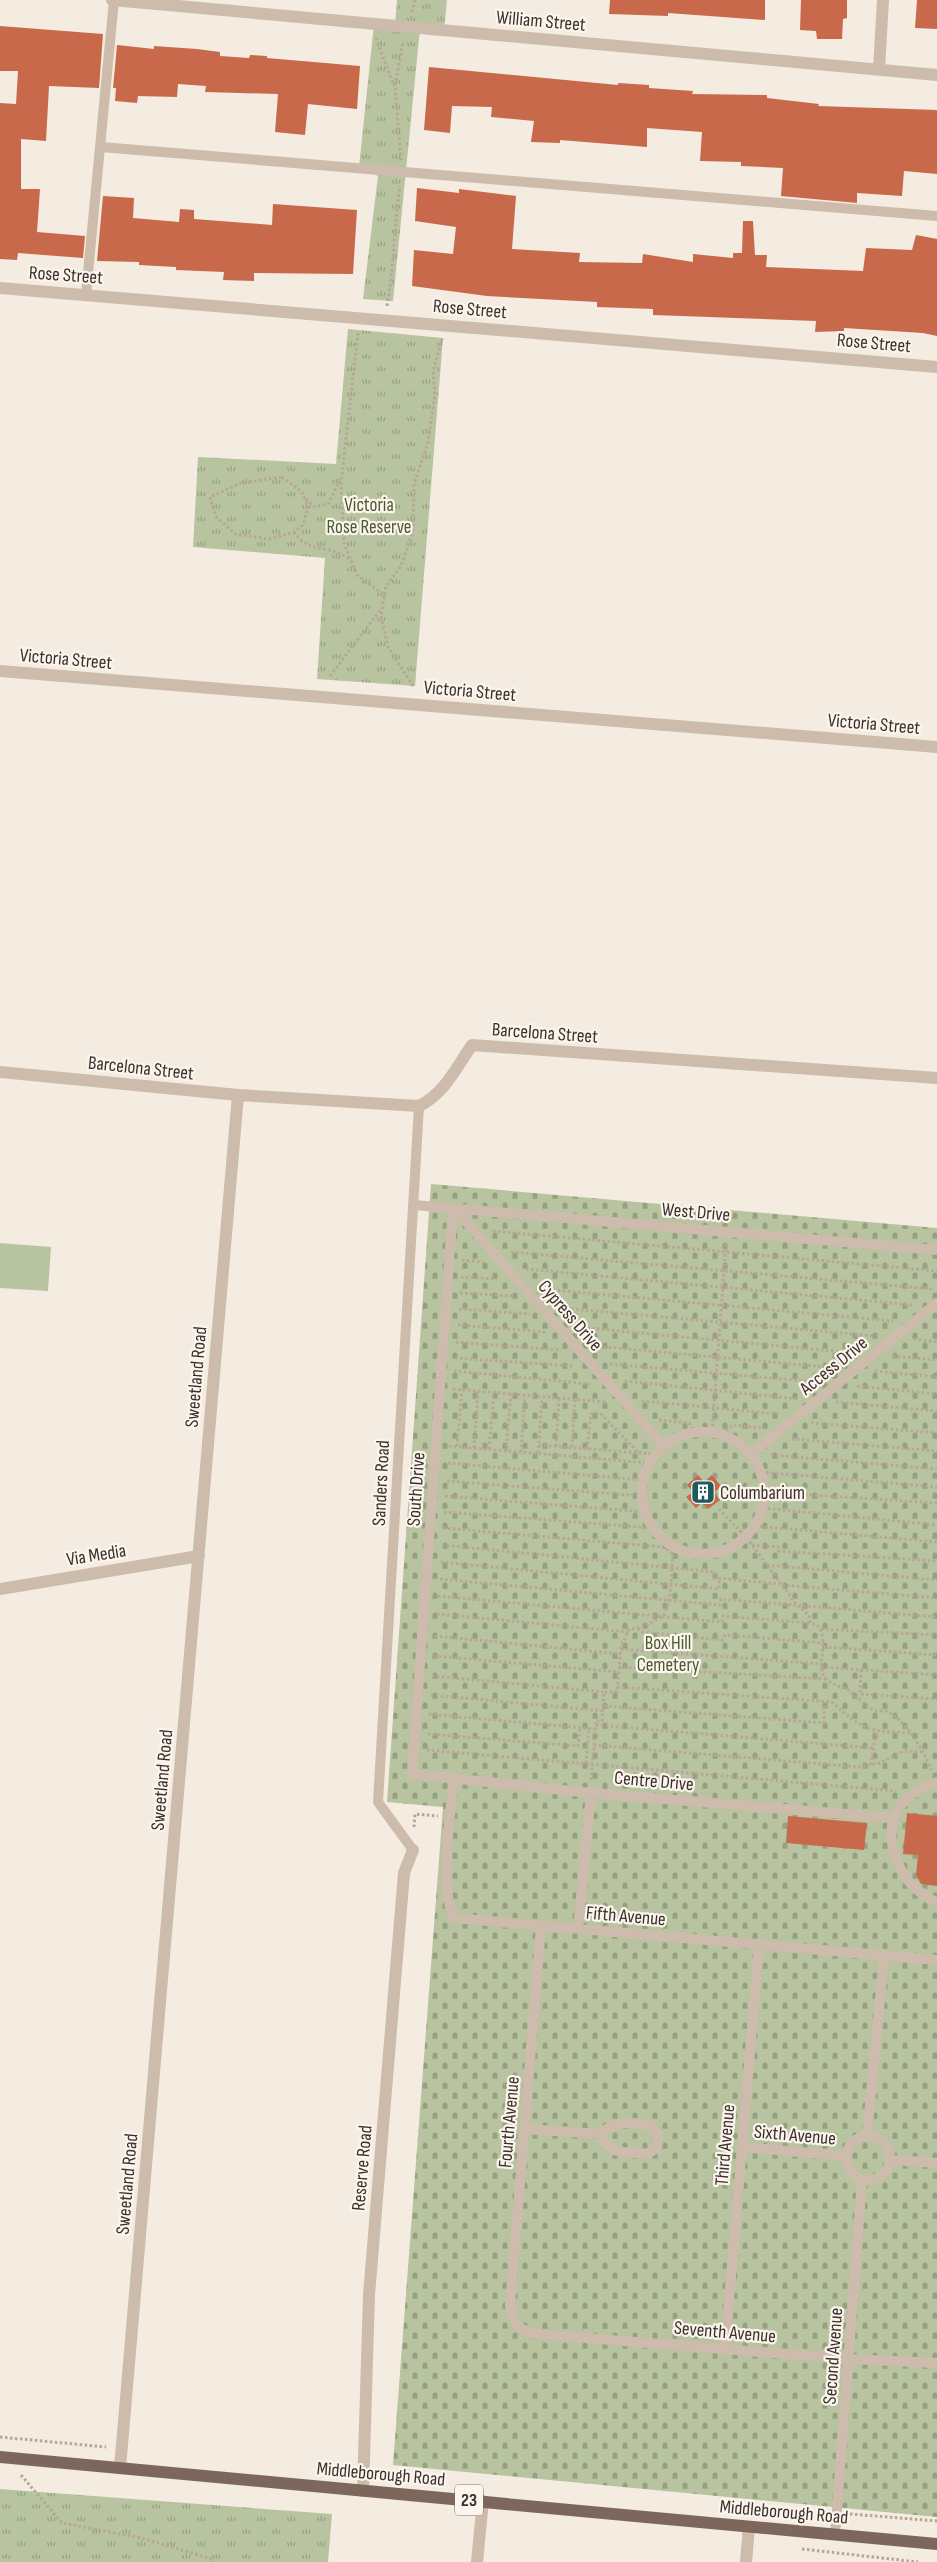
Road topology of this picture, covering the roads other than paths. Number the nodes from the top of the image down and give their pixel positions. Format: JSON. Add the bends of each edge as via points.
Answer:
{"nodes":[{"id":1,"x":113,"y":0,"type":"edge"},
{"id":2,"x":883,"y":0,"type":"edge"},
{"id":3,"x":879,"y":69,"type":"junction"},
{"id":4,"x":937,"y":75,"type":"edge"},
{"id":5,"x":101,"y":147,"type":"junction"},
{"id":6,"x":937,"y":216,"type":"edge"},
{"id":7,"x":0,"y":288,"type":"edge"},
{"id":8,"x":86,"y":294,"type":"junction"},
{"id":9,"x":937,"y":367,"type":"edge"},
{"id":10,"x":0,"y":671,"type":"edge"},
{"id":11,"x":937,"y":747,"type":"edge"},
{"id":12,"x":0,"y":1072,"type":"edge"},
{"id":13,"x":937,"y":1078,"type":"edge"},
{"id":14,"x":238,"y":1095,"type":"junction"},
{"id":15,"x":418,"y":1106,"type":"junction"},
{"id":16,"x":414,"y":1205,"type":"junction"},
{"id":17,"x":452,"y":1207,"type":"junction"},
{"id":18,"x":937,"y":1250,"type":"edge"},
{"id":19,"x":935,"y":1305,"type":"edge"},
{"id":20,"x":663,"y":1446,"type":"junction"},
{"id":21,"x":751,"y":1454,"type":"junction"},
{"id":22,"x":199,"y":1556,"type":"junction"},
{"id":23,"x":0,"y":1589,"type":"edge"},
{"id":24,"x":412,"y":1774,"type":"joint"},
{"id":25,"x":454,"y":1777,"type":"junction"},
{"id":26,"x":936,"y":1782,"type":"edge"},
{"id":27,"x":591,"y":1792,"type":"junction"},
{"id":28,"x":894,"y":1818,"type":"junction"},
{"id":29,"x":413,"y":1850,"type":"joint"},
{"id":30,"x":937,"y":1903,"type":"edge"},
{"id":31,"x":540,"y":1926,"type":"junction"},
{"id":32,"x":578,"y":1928,"type":"junction"},
{"id":33,"x":759,"y":1945,"type":"junction"},
{"id":34,"x":884,"y":1956,"type":"junction"},
{"id":35,"x":937,"y":1960,"type":"edge"},
{"id":36,"x":525,"y":2129,"type":"junction"},
{"id":37,"x":600,"y":2134,"type":"junction"},
{"id":38,"x":867,"y":2136,"type":"junction"},
{"id":39,"x":742,"y":2146,"type":"junction"},
{"id":40,"x":846,"y":2156,"type":"junction"},
{"id":41,"x":890,"y":2160,"type":"junction"},
{"id":42,"x":937,"y":2163,"type":"edge"},
{"id":43,"x":862,"y":2180,"type":"junction"},
{"id":44,"x":513,"y":2322,"type":"joint"},
{"id":45,"x":725,"y":2348,"type":"junction"},
{"id":46,"x":849,"y":2359,"type":"junction"},
{"id":47,"x":937,"y":2363,"type":"edge"},
{"id":48,"x":3,"y":2457,"type":"edge"},
{"id":49,"x":120,"y":2468,"type":"junction"},
{"id":50,"x":363,"y":2491,"type":"junction"},
{"id":51,"x":483,"y":2502,"type":"junction"},
{"id":52,"x":749,"y":2527,"type":"junction"},
{"id":53,"x":835,"y":2535,"type":"junction"},
{"id":54,"x":937,"y":2544,"type":"edge"},
{"id":55,"x":477,"y":2562,"type":"edge"},
{"id":56,"x":746,"y":2562,"type":"edge"}],
"edges":[{"from":1,"to":3,"type":"street","name":"William Street"},
{"from":1,"to":5,"type":"lane"},
{"from":2,"to":3,"type":"street"},
{"from":3,"to":4,"type":"street","name":"William Street"},
{"from":5,"to":6,"type":"lane"},
{"from":5,"to":8,"type":"lane"},
{"from":7,"to":8,"type":"street","name":"Rose Street"},
{"from":8,"to":9,"type":"street","name":"Rose Street"},
{"from":10,"to":11,"type":"street","name":"Victoria Street"},
{"from":12,"to":14,"type":"street","name":"Barcelona Street"},
{"from":13,"to":15,"type":"street","name":"Barcelona Street","via":[[472,1045],[441,1091],[432,1100]]},
{"from":14,"to":15,"type":"street","name":"Barcelona Street"},
{"from":14,"to":22,"type":"street","name":"Sweetland Road"},
{"from":15,"to":16,"type":"lane","name":"Sanders Road"},
{"from":16,"to":17,"type":"lane","name":"West Drive"},
{"from":16,"to":29,"type":"lane","name":"Sanders Road","via":[[378,1802]]},
{"from":17,"to":18,"type":"lane","name":"West Drive"},
{"from":17,"to":20,"type":"lane","name":"Cypress Drive"},
{"from":17,"to":24,"type":"lane","name":"South Drive"},
{"from":19,"to":21,"type":"lane","name":"Access Drive"},
{"from":20,"to":21,"type":"lane","via":[[680,1435],[717,1432],[737,1440]]},
{"from":20,"to":21,"type":"lane","via":[[653,1458],[643,1480],[645,1512],[658,1535],[674,1550],[705,1555],[749,1542],[763,1508],[765,1492],[761,1472]]},
{"from":22,"to":23,"type":"street","name":"Via Media"},
{"from":22,"to":49,"type":"street","name":"Sweetland Road"},
{"from":24,"to":25,"type":"lane","name":"Centre Drive"},
{"from":25,"to":27,"type":"lane","name":"Centre Drive"},
{"from":25,"to":31,"type":"lane","name":"Fifth Avenue","via":[[446,1886],[454,1918]]},
{"from":26,"to":28,"type":"lane","via":[[910,1795]]},
{"from":27,"to":28,"type":"lane","name":"Centre Drive"},
{"from":27,"to":32,"type":"lane"},
{"from":28,"to":30,"type":"lane","via":[[894,1856],[914,1887]]},
{"from":29,"to":50,"type":"street","name":"Reserve Road","via":[[404,1873],[370,2286]]},
{"from":31,"to":32,"type":"lane","name":"Fifth Avenue"},
{"from":31,"to":36,"type":"lane","name":"Fourth Avenue"},
{"from":32,"to":33,"type":"lane","name":"Fifth Avenue"},
{"from":33,"to":34,"type":"lane","name":"Fifth Avenue"},
{"from":33,"to":39,"type":"lane","name":"Third Avenue"},
{"from":34,"to":35,"type":"lane","name":"Fifth Avenue"},
{"from":34,"to":38,"type":"lane"},
{"from":36,"to":37,"type":"lane"},
{"from":36,"to":44,"type":"lane","name":"Fourth Avenue","via":[[510,2305]]},
{"from":37,"to":37,"type":"lane","via":[[604,2145],[614,2151],[648,2154],[657,2147],[658,2136],[650,2125],[619,2122]]},
{"from":38,"to":40,"type":"lane","via":[[850,2144]]},
{"from":38,"to":41,"type":"lane","via":[[881,2140]]},
{"from":39,"to":40,"type":"lane","name":"Sixth Avenue"},
{"from":39,"to":45,"type":"lane","name":"Third Avenue"},
{"from":40,"to":43,"type":"lane","via":[[848,2168]]},
{"from":41,"to":42,"type":"lane"},
{"from":41,"to":43,"type":"lane","via":[[881,2176],[875,2180]]},
{"from":43,"to":46,"type":"lane","name":"Second Avenue"},
{"from":44,"to":45,"type":"lane","name":"Seventh Avenue","via":[[524,2331],[536,2334]]},
{"from":45,"to":46,"type":"lane","name":"Seventh Avenue"},
{"from":46,"to":47,"type":"lane","name":"Seventh Avenue"},
{"from":46,"to":53,"type":"lane","name":"Second Avenue"},
{"from":48,"to":49,"type":"main road","name":"Middleborough Road","number":"23"},
{"from":49,"to":50,"type":"main road","name":"Middleborough Road","number":"23"},
{"from":50,"to":51,"type":"main road","name":"Middleborough Road","number":"23"},
{"from":51,"to":52,"type":"main road","name":"Middleborough Road","number":"23"},
{"from":51,"to":55,"type":"street"},
{"from":52,"to":53,"type":"main road","name":"Middleborough Road","number":"23"},
{"from":52,"to":56,"type":"street"},
{"from":53,"to":54,"type":"main road","name":"Middleborough Road","number":"23"}]}
